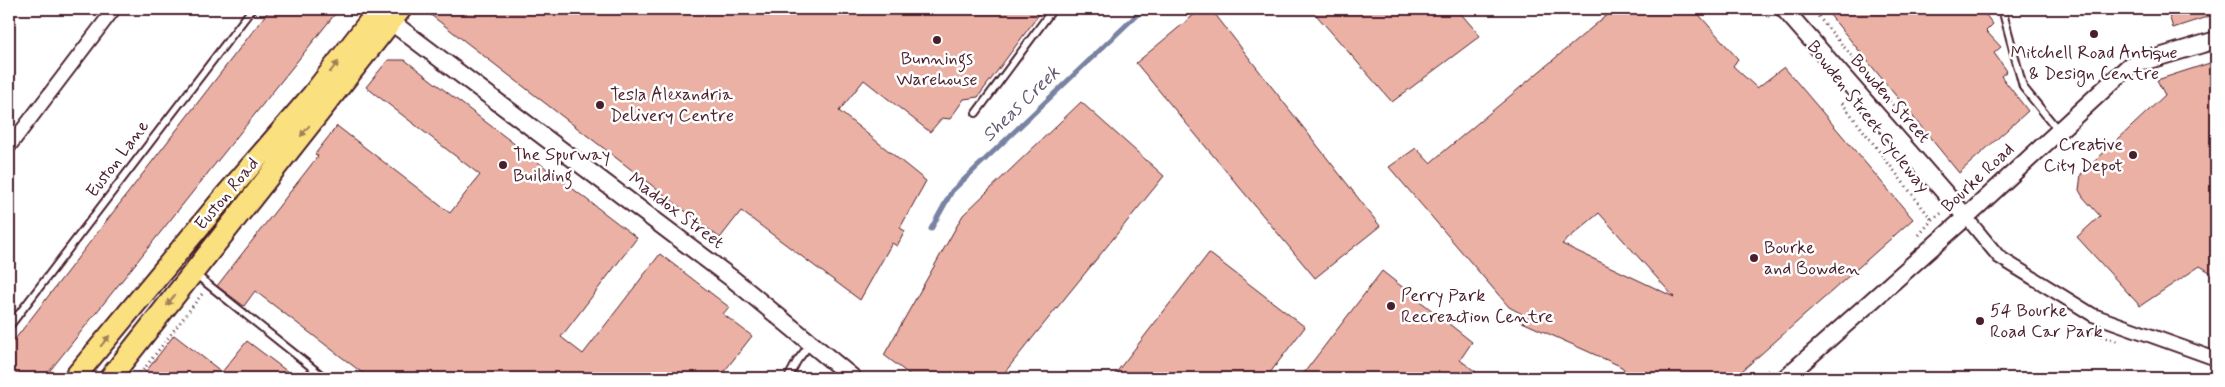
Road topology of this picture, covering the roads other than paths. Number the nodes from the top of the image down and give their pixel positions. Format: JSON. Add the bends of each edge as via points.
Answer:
{"nodes":[{"id":1,"x":114,"y":9,"type":"edge"},
{"id":2,"x":252,"y":9,"type":"edge"},
{"id":3,"x":1053,"y":9,"type":"edge"},
{"id":4,"x":1784,"y":9,"type":"edge"},
{"id":5,"x":2002,"y":9,"type":"edge"},
{"id":6,"x":385,"y":12,"type":"edge"},
{"id":7,"x":2216,"y":40,"type":"edge"},
{"id":8,"x":976,"y":113,"type":"dead end"},
{"id":9,"x":2058,"y":131,"type":"junction"},
{"id":10,"x":9,"y":146,"type":"edge"},
{"id":11,"x":1966,"y":217,"type":"junction"},
{"id":12,"x":193,"y":272,"type":"junction"},
{"id":13,"x":9,"y":327,"type":"edge"},
{"id":14,"x":811,"y":343,"type":"junction"},
{"id":15,"x":2216,"y":359,"type":"edge"},
{"id":16,"x":74,"y":378,"type":"edge"},
{"id":17,"x":110,"y":378,"type":"edge"},
{"id":18,"x":325,"y":378,"type":"edge"},
{"id":19,"x":788,"y":378,"type":"edge"},
{"id":20,"x":853,"y":378,"type":"edge"},
{"id":21,"x":1785,"y":378,"type":"edge"}],
"edges":[{"from":1,"to":10,"type":"street"},
{"from":2,"to":13,"type":"lane","name":"Euston Lane"},
{"from":3,"to":8,"type":"lane"},
{"from":4,"to":11,"type":"street","name":"Bowden Street"},
{"from":5,"to":9,"type":"lane","via":[[2023,87]]},
{"from":6,"to":12,"type":"main road","name":"Euston Road","one_way":true},
{"from":6,"to":14,"type":"street","name":"Maddox Street","via":[[734,280]]},
{"from":16,"to":6,"type":"main road","name":"Euston Road","one_way":true,"via":[[224,197]]},
{"from":7,"to":9,"type":"street","name":"Bourke Road","via":[[2129,66]]},
{"from":9,"to":11,"type":"street","name":"Bourke Road"},
{"from":11,"to":15,"type":"street","via":[[1999,257],[2093,315]]},
{"from":11,"to":21,"type":"street","name":"Bourke Road"},
{"from":12,"to":17,"type":"main road","name":"Euston Road","one_way":true},
{"from":12,"to":18,"type":"lane"},
{"from":14,"to":19,"type":"lane"},
{"from":14,"to":20,"type":"street","name":"Maddox Street"}]}
